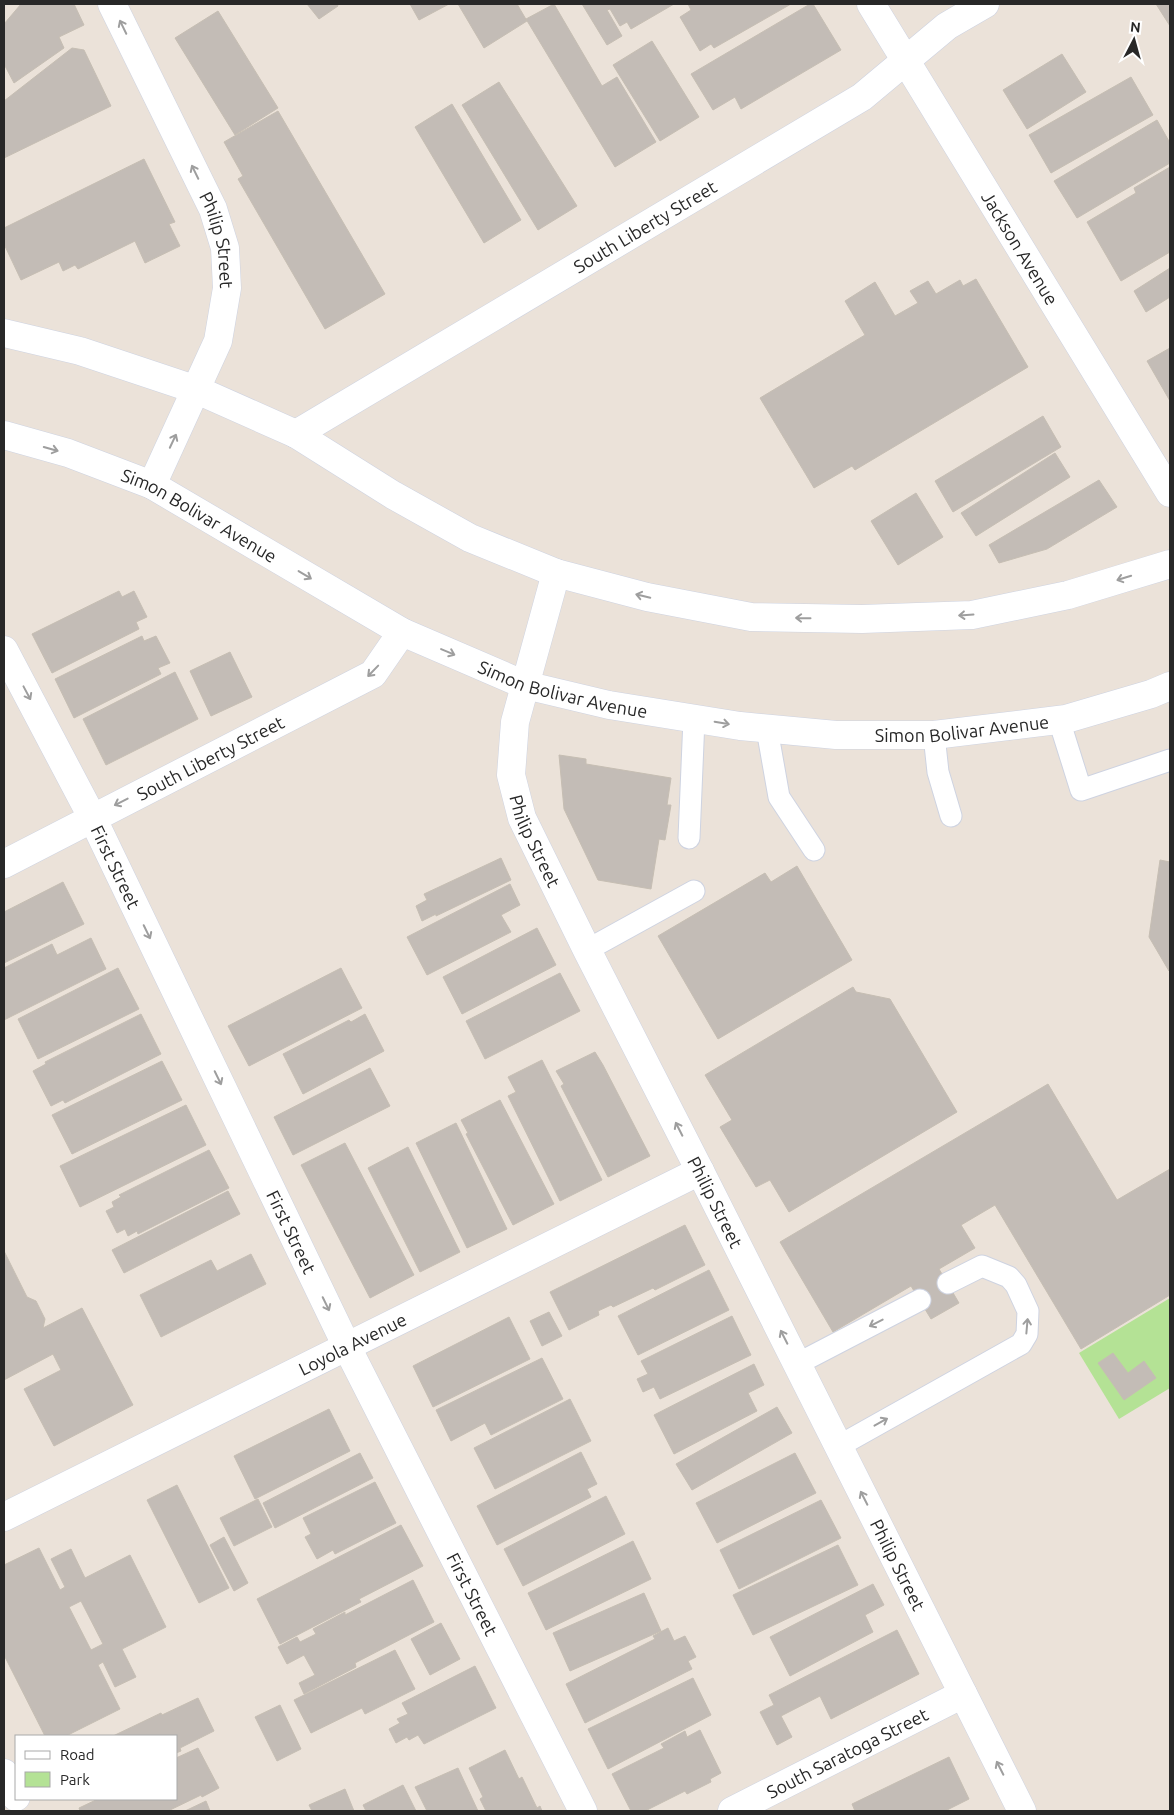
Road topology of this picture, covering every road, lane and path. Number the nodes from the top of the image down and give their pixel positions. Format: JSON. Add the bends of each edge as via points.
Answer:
{"nodes":[{"id":1,"x":112,"y":4,"type":"edge"},
{"id":2,"x":870,"y":4,"type":"edge"},
{"id":3,"x":985,"y":4,"type":"edge"},
{"id":4,"x":905,"y":62,"type":"junction"},
{"id":5,"x":4,"y":333,"type":"edge"},
{"id":6,"x":197,"y":390,"type":"junction"},
{"id":7,"x":296,"y":434,"type":"junction"},
{"id":8,"x":4,"y":436,"type":"edge"},
{"id":9,"x":152,"y":485,"type":"junction"},
{"id":10,"x":1170,"y":493,"type":"edge"},
{"id":11,"x":1170,"y":564,"type":"edge"},
{"id":12,"x":556,"y":573,"type":"junction"},
{"id":13,"x":402,"y":632,"type":"junction"},
{"id":14,"x":4,"y":650,"type":"edge"},
{"id":15,"x":525,"y":685,"type":"junction"},
{"id":16,"x":1170,"y":686,"type":"edge"},
{"id":17,"x":694,"y":718,"type":"junction"},
{"id":18,"x":1058,"y":720,"type":"junction"},
{"id":19,"x":767,"y":729,"type":"junction"},
{"id":20,"x":934,"y":734,"type":"junction"},
{"id":21,"x":1170,"y":760,"type":"edge"},
{"id":22,"x":951,"y":816,"type":"dead end"},
{"id":23,"x":92,"y":817,"type":"junction"},
{"id":24,"x":689,"y":838,"type":"dead end"},
{"id":25,"x":814,"y":850,"type":"dead end"},
{"id":26,"x":4,"y":864,"type":"edge"},
{"id":27,"x":694,"y":892,"type":"dead end"},
{"id":28,"x":587,"y":950,"type":"junction"},
{"id":29,"x":700,"y":1171,"type":"junction"},
{"id":30,"x":948,"y":1283,"type":"dead end"},
{"id":31,"x":920,"y":1300,"type":"dead end"},
{"id":32,"x":347,"y":1347,"type":"junction"},
{"id":33,"x":797,"y":1364,"type":"junction"},
{"id":34,"x":838,"y":1446,"type":"junction"},
{"id":35,"x":4,"y":1517,"type":"edge"},
{"id":36,"x":963,"y":1694,"type":"junction"},
{"id":37,"x":4,"y":1773,"type":"edge"},
{"id":38,"x":15,"y":1794,"type":"edge"},
{"id":39,"x":583,"y":1811,"type":"edge"},
{"id":40,"x":732,"y":1811,"type":"edge"},
{"id":41,"x":1022,"y":1811,"type":"edge"}],
"edges":[{"from":6,"to":1,"type":"street","name":"Philip Street","one_way":true,"via":[[218,341],[227,288],[225,248],[213,208]]},
{"from":2,"to":4,"type":"street","name":"Jackson Avenue"},
{"from":3,"to":4,"type":"street","name":"South Liberty Street","via":[[947,26]]},
{"from":4,"to":7,"type":"street","name":"South Liberty Street","via":[[862,97]]},
{"from":4,"to":10,"type":"street","name":"Jackson Avenue"},
{"from":5,"to":6,"type":"street","via":[[80,351]]},
{"from":6,"to":7,"type":"street"},
{"from":9,"to":6,"type":"street","name":"Philip Street","one_way":true},
{"from":7,"to":12,"type":"street","via":[[393,495],[470,538]]},
{"from":8,"to":9,"type":"street","name":"Simon Bolivar Avenue","one_way":true,"via":[[68,453]]},
{"from":9,"to":13,"type":"street","name":"Simon Bolivar Avenue","one_way":true},
{"from":11,"to":12,"type":"street","one_way":true,"via":[[1068,595],[972,615],[862,619],[751,616],[647,597]]},
{"from":12,"to":15,"type":"street","name":"Philip Street"},
{"from":13,"to":15,"type":"street","name":"Simon Bolivar Avenue","one_way":true},
{"from":13,"to":23,"type":"street","name":"South Liberty Street","one_way":true,"via":[[373,674]]},
{"from":14,"to":23,"type":"street","name":"First Street","one_way":true},
{"from":15,"to":17,"type":"street","name":"Simon Bolivar Avenue","via":[[609,705]]},
{"from":15,"to":28,"type":"street","name":"Philip Street","via":[[515,722],[511,775],[522,818]]},
{"from":16,"to":18,"type":"street","name":"Simon Bolivar Avenue"},
{"from":17,"to":19,"type":"street","name":"Simon Bolivar Avenue","one_way":true},
{"from":17,"to":24,"type":"lane"},
{"from":18,"to":20,"type":"street","name":"Simon Bolivar Avenue"},
{"from":18,"to":21,"type":"lane","via":[[1080,790]]},
{"from":19,"to":20,"type":"street","name":"Simon Bolivar Avenue","via":[[836,735]]},
{"from":19,"to":25,"type":"lane","via":[[779,797]]},
{"from":20,"to":22,"type":"lane","via":[[938,772]]},
{"from":23,"to":26,"type":"street","name":"South Liberty Street"},
{"from":23,"to":32,"type":"street","name":"First Street","one_way":true},
{"from":27,"to":28,"type":"lane"},
{"from":29,"to":28,"type":"street","name":"Philip Street","one_way":true},
{"from":29,"to":32,"type":"street","name":"Loyola Avenue"},
{"from":33,"to":29,"type":"street","name":"Philip Street","one_way":true},
{"from":34,"to":30,"type":"lane","one_way":true,"via":[[1021,1344],[1027,1334],[1028,1311],[1009,1277],[982,1266]]},
{"from":31,"to":33,"type":"lane","one_way":true},
{"from":32,"to":35,"type":"street","name":"Loyola Avenue"},
{"from":32,"to":39,"type":"street","name":"First Street"},
{"from":33,"to":34,"type":"street","name":"Philip Street"},
{"from":36,"to":34,"type":"street","name":"Philip Street","one_way":true},
{"from":36,"to":40,"type":"street","name":"South Saratoga Street"},
{"from":41,"to":36,"type":"street","name":"Philip Street","one_way":true},
{"from":37,"to":38,"type":"street"}]}
